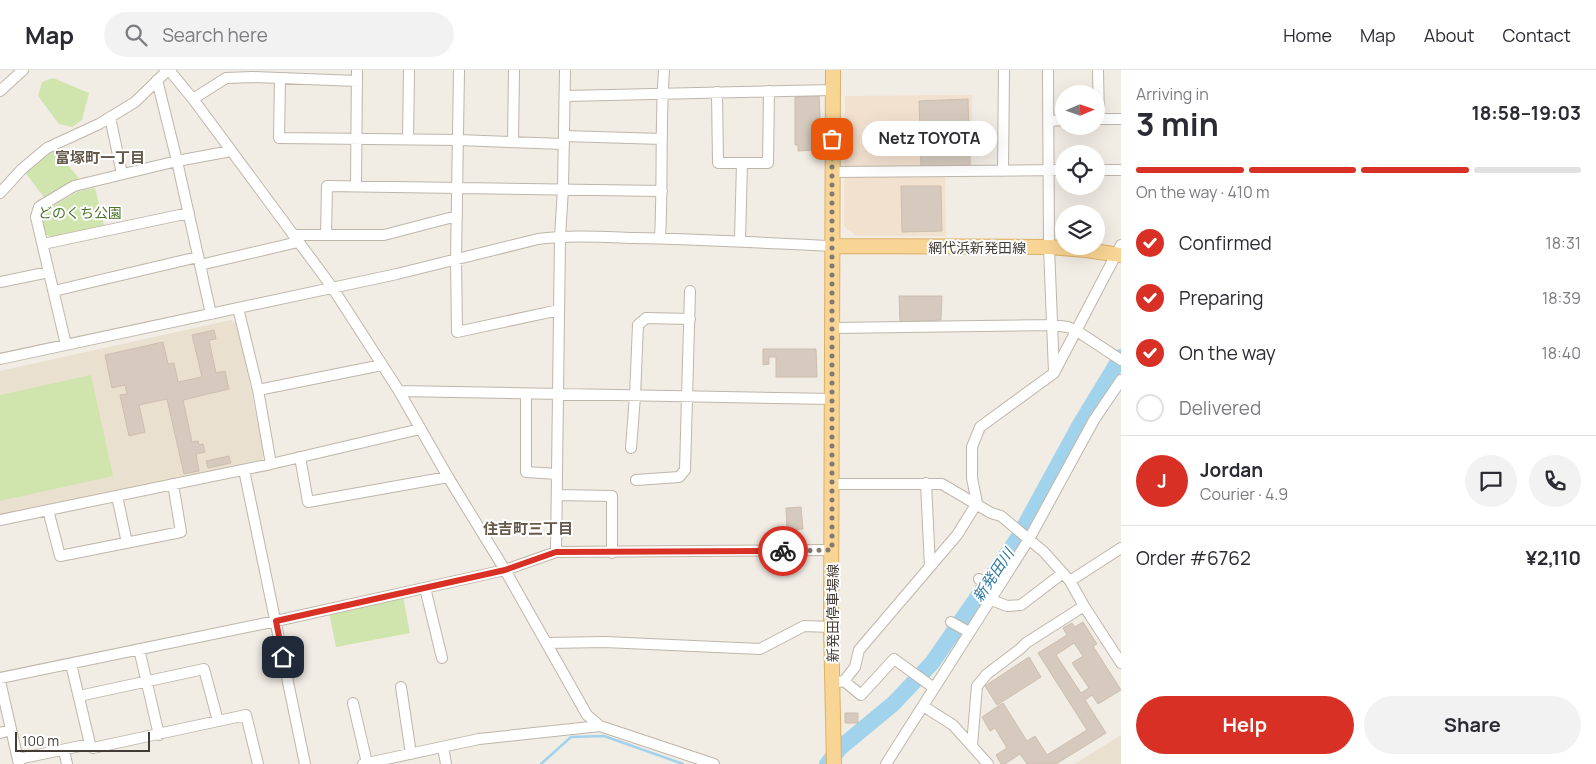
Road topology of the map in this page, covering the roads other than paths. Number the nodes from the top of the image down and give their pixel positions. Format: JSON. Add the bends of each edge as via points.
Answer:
{"nodes":[{"id":1,"x":23,"y":70,"type":"edge"},
{"id":2,"x":165,"y":70,"type":"edge"},
{"id":3,"x":169,"y":70,"type":"edge"},
{"id":4,"x":357,"y":70,"type":"edge"},
{"id":5,"x":409,"y":70,"type":"edge"},
{"id":6,"x":459,"y":70,"type":"edge"},
{"id":7,"x":514,"y":70,"type":"edge"},
{"id":8,"x":565,"y":70,"type":"edge"},
{"id":9,"x":664,"y":70,"type":"edge"},
{"id":10,"x":833,"y":70,"type":"edge"},
{"id":11,"x":1004,"y":70,"type":"edge"},
{"id":12,"x":1048,"y":70,"type":"edge"},
{"id":13,"x":1098,"y":70,"type":"edge"},
{"id":14,"x":252,"y":74,"type":"edge"},
{"id":15,"x":280,"y":78,"type":"junction"},
{"id":16,"x":157,"y":80,"type":"junction"},
{"id":17,"x":357,"y":81,"type":"junction"},
{"id":18,"x":1098,"y":85,"type":"edge"},
{"id":19,"x":833,"y":90,"type":"junction"},
{"id":20,"x":0,"y":91,"type":"edge"},
{"id":21,"x":769,"y":91,"type":"junction"},
{"id":22,"x":717,"y":92,"type":"junction"},
{"id":23,"x":662,"y":94,"type":"junction"},
{"id":24,"x":565,"y":96,"type":"junction"},
{"id":25,"x":194,"y":99,"type":"junction"},
{"id":26,"x":110,"y":117,"type":"junction"},
{"id":27,"x":1105,"y":119,"type":"edge"},
{"id":28,"x":1121,"y":119,"type":"edge"},
{"id":29,"x":1048,"y":120,"type":"junction"},
{"id":30,"x":1055,"y":120,"type":"edge"},
{"id":31,"x":356,"y":138,"type":"junction"},
{"id":32,"x":408,"y":139,"type":"junction"},
{"id":33,"x":458,"y":140,"type":"junction"},
{"id":34,"x":564,"y":140,"type":"junction"},
{"id":35,"x":662,"y":140,"type":"junction"},
{"id":36,"x":513,"y":142,"type":"junction"},
{"id":37,"x":231,"y":151,"type":"junction"},
{"id":38,"x":177,"y":161,"type":"junction"},
{"id":39,"x":742,"y":164,"type":"junction"},
{"id":40,"x":1050,"y":170,"type":"junction"},
{"id":41,"x":1055,"y":170,"type":"edge"},
{"id":42,"x":1105,"y":170,"type":"edge"},
{"id":43,"x":1121,"y":170,"type":"edge"},
{"id":44,"x":1003,"y":171,"type":"junction"},
{"id":45,"x":832,"y":172,"type":"junction"},
{"id":46,"x":122,"y":174,"type":"junction"},
{"id":47,"x":356,"y":185,"type":"junction"},
{"id":48,"x":457,"y":187,"type":"junction"},
{"id":49,"x":563,"y":189,"type":"junction"},
{"id":50,"x":662,"y":191,"type":"junction"},
{"id":51,"x":0,"y":193,"type":"edge"},
{"id":52,"x":189,"y":213,"type":"junction"},
{"id":53,"x":457,"y":216,"type":"junction"},
{"id":54,"x":326,"y":234,"type":"junction"},
{"id":55,"x":560,"y":237,"type":"junction"},
{"id":56,"x":295,"y":238,"type":"junction"},
{"id":57,"x":660,"y":238,"type":"junction"},
{"id":58,"x":740,"y":240,"type":"junction"},
{"id":59,"x":43,"y":244,"type":"junction"},
{"id":60,"x":832,"y":246,"type":"junction"},
{"id":61,"x":1049,"y":248,"type":"junction"},
{"id":62,"x":1119,"y":252,"type":"edge"},
{"id":63,"x":456,"y":260,"type":"junction"},
{"id":64,"x":199,"y":261,"type":"junction"},
{"id":65,"x":49,"y":272,"type":"junction"},
{"id":66,"x":0,"y":282,"type":"edge"},
{"id":67,"x":332,"y":287,"type":"junction"},
{"id":68,"x":54,"y":291,"type":"junction"},
{"id":69,"x":690,"y":291,"type":"dead end"},
{"id":70,"x":238,"y":308,"type":"junction"},
{"id":71,"x":559,"y":310,"type":"junction"},
{"id":72,"x":211,"y":314,"type":"junction"},
{"id":73,"x":690,"y":319,"type":"junction"},
{"id":74,"x":1051,"y":325,"type":"junction"},
{"id":75,"x":832,"y":328,"type":"junction"},
{"id":76,"x":1076,"y":331,"type":"junction"},
{"id":77,"x":66,"y":345,"type":"junction"},
{"id":78,"x":1118,"y":357,"type":"edge"},
{"id":79,"x":0,"y":358,"type":"edge"},
{"id":80,"x":382,"y":365,"type":"junction"},
{"id":81,"x":1054,"y":373,"type":"junction"},
{"id":82,"x":1121,"y":380,"type":"edge"},
{"id":83,"x":258,"y":390,"type":"junction"},
{"id":84,"x":399,"y":392,"type":"junction"},
{"id":85,"x":526,"y":394,"type":"junction"},
{"id":86,"x":559,"y":394,"type":"junction"},
{"id":87,"x":635,"y":396,"type":"junction"},
{"id":88,"x":688,"y":397,"type":"junction"},
{"id":89,"x":833,"y":399,"type":"junction"},
{"id":90,"x":420,"y":429,"type":"junction"},
{"id":91,"x":631,"y":448,"type":"dead end"},
{"id":92,"x":300,"y":457,"type":"junction"},
{"id":93,"x":271,"y":464,"type":"junction"},
{"id":94,"x":244,"y":470,"type":"junction"},
{"id":95,"x":557,"y":474,"type":"junction"},
{"id":96,"x":448,"y":477,"type":"junction"},
{"id":97,"x":636,"y":480,"type":"dead end"},
{"id":98,"x":926,"y":483,"type":"junction"},
{"id":99,"x":173,"y":484,"type":"junction"},
{"id":100,"x":832,"y":484,"type":"junction"},
{"id":101,"x":557,"y":495,"type":"junction"},
{"id":102,"x":117,"y":496,"type":"junction"},
{"id":103,"x":977,"y":503,"type":"junction"},
{"id":104,"x":48,"y":510,"type":"junction"},
{"id":105,"x":0,"y":520,"type":"edge"},
{"id":106,"x":1027,"y":536,"type":"junction"},
{"id":107,"x":127,"y":543,"type":"junction"},
{"id":108,"x":1121,"y":548,"type":"edge"},
{"id":109,"x":832,"y":550,"type":"junction"},
{"id":110,"x":556,"y":552,"type":"junction"},
{"id":111,"x":612,"y":552,"type":"junction"},
{"id":112,"x":930,"y":567,"type":"junction"},
{"id":113,"x":505,"y":570,"type":"junction"},
{"id":114,"x":1067,"y":577,"type":"junction"},
{"id":115,"x":979,"y":579,"type":"dead end"},
{"id":116,"x":425,"y":588,"type":"junction"},
{"id":117,"x":991,"y":592,"type":"junction"},
{"id":118,"x":1084,"y":606,"type":"junction"},
{"id":119,"x":276,"y":621,"type":"junction"},
{"id":120,"x":951,"y":622,"type":"dead end"},
{"id":121,"x":831,"y":627,"type":"junction"},
{"id":122,"x":965,"y":630,"type":"junction"},
{"id":123,"x":547,"y":643,"type":"junction"},
{"id":124,"x":139,"y":649,"type":"junction"},
{"id":125,"x":442,"y":658,"type":"dead end"},
{"id":126,"x":1120,"y":660,"type":"edge"},
{"id":127,"x":71,"y":664,"type":"junction"},
{"id":128,"x":0,"y":680,"type":"edge"},
{"id":129,"x":147,"y":681,"type":"junction"},
{"id":130,"x":838,"y":682,"type":"junction"},
{"id":131,"x":401,"y":687,"type":"dead end"},
{"id":132,"x":934,"y":688,"type":"junction"},
{"id":133,"x":79,"y":696,"type":"junction"},
{"id":134,"x":353,"y":703,"type":"dead end"},
{"id":135,"x":923,"y":706,"type":"junction"},
{"id":136,"x":218,"y":721,"type":"junction"},
{"id":137,"x":600,"y":726,"type":"junction"},
{"id":138,"x":11,"y":730,"type":"junction"},
{"id":139,"x":0,"y":733,"type":"edge"},
{"id":140,"x":159,"y":735,"type":"junction"},
{"id":141,"x":90,"y":744,"type":"junction"},
{"id":142,"x":972,"y":745,"type":"junction"},
{"id":143,"x":443,"y":747,"type":"junction"},
{"id":144,"x":64,"y":750,"type":"junction"},
{"id":145,"x":412,"y":754,"type":"junction"},
{"id":146,"x":18,"y":762,"type":"edge"},
{"id":147,"x":708,"y":763,"type":"edge"},
{"id":148,"x":67,"y":764,"type":"edge"},
{"id":149,"x":258,"y":764,"type":"edge"},
{"id":150,"x":305,"y":764,"type":"edge"},
{"id":151,"x":365,"y":764,"type":"edge"},
{"id":152,"x":446,"y":764,"type":"edge"},
{"id":153,"x":834,"y":764,"type":"edge"},
{"id":154,"x":886,"y":764,"type":"edge"},
{"id":155,"x":988,"y":764,"type":"edge"}],
"edges":[{"from":1,"to":20,"type":"street"},
{"from":2,"to":16,"type":"street"},
{"from":3,"to":25,"type":"street"},
{"from":4,"to":17,"type":"street"},
{"from":5,"to":32,"type":"street"},
{"from":6,"to":33,"type":"street"},
{"from":7,"to":36,"type":"street"},
{"from":8,"to":24,"type":"street"},
{"from":9,"to":23,"type":"street"},
{"from":10,"to":19,"type":"main road","name":"新発田停車場線"},
{"from":11,"to":44,"type":"street"},
{"from":12,"to":29,"type":"street"},
{"from":13,"to":18,"type":"street"},
{"from":14,"to":15,"type":"street"},
{"from":14,"to":25,"type":"street","via":[[226,78]]},
{"from":15,"to":17,"type":"street"},
{"from":15,"to":31,"type":"street","via":[[279,138]]},
{"from":16,"to":26,"type":"street","via":[[135,102]]},
{"from":16,"to":38,"type":"street"},
{"from":17,"to":31,"type":"street"},
{"from":19,"to":21,"type":"street"},
{"from":19,"to":45,"type":"main road","name":"新発田停車場線"},
{"from":21,"to":22,"type":"street"},
{"from":21,"to":39,"type":"street","via":[[768,164]]},
{"from":22,"to":23,"type":"street"},
{"from":22,"to":39,"type":"street","via":[[718,163]]},
{"from":23,"to":24,"type":"street"},
{"from":23,"to":35,"type":"street"},
{"from":24,"to":34,"type":"street"},
{"from":25,"to":37,"type":"street"},
{"from":26,"to":46,"type":"street"},
{"from":26,"to":51,"type":"street","via":[[47,148]]},
{"from":27,"to":28,"type":"street"},
{"from":29,"to":30,"type":"street"},
{"from":29,"to":40,"type":"street"},
{"from":31,"to":32,"type":"street"},
{"from":31,"to":47,"type":"street"},
{"from":32,"to":33,"type":"street"},
{"from":33,"to":36,"type":"street"},
{"from":33,"to":48,"type":"street"},
{"from":34,"to":35,"type":"street"},
{"from":34,"to":36,"type":"street"},
{"from":34,"to":49,"type":"street"},
{"from":35,"to":50,"type":"street"},
{"from":37,"to":38,"type":"street"},
{"from":37,"to":56,"type":"street"},
{"from":38,"to":46,"type":"street"},
{"from":38,"to":52,"type":"street"},
{"from":39,"to":58,"type":"street"},
{"from":40,"to":41,"type":"street"},
{"from":40,"to":44,"type":"street"},
{"from":40,"to":61,"type":"street"},
{"from":42,"to":43,"type":"street"},
{"from":44,"to":45,"type":"street"},
{"from":45,"to":60,"type":"main road","name":"新発田停車場線"},
{"from":46,"to":59,"type":"street","via":[[74,186],[39,208],[36,217]]},
{"from":47,"to":48,"type":"street"},
{"from":47,"to":54,"type":"street","via":[[327,186]]},
{"from":48,"to":49,"type":"street"},
{"from":48,"to":53,"type":"street"},
{"from":49,"to":50,"type":"street"},
{"from":49,"to":55,"type":"street"},
{"from":50,"to":57,"type":"street"},
{"from":52,"to":59,"type":"street"},
{"from":52,"to":64,"type":"street"},
{"from":53,"to":54,"type":"street","via":[[384,235]]},
{"from":53,"to":63,"type":"street"},
{"from":54,"to":56,"type":"street"},
{"from":55,"to":57,"type":"street"},
{"from":55,"to":63,"type":"street"},
{"from":55,"to":71,"type":"street"},
{"from":56,"to":64,"type":"street"},
{"from":56,"to":67,"type":"street"},
{"from":57,"to":58,"type":"street"},
{"from":58,"to":60,"type":"street"},
{"from":59,"to":65,"type":"street"},
{"from":60,"to":61,"type":"main road","name":"網代浜新発田線"},
{"from":60,"to":75,"type":"main road","name":"新発田停車場線"},
{"from":61,"to":62,"type":"main road","name":"網代浜新発田線"},
{"from":61,"to":74,"type":"street"},
{"from":62,"to":76,"type":"street"},
{"from":63,"to":67,"type":"street"},
{"from":63,"to":71,"type":"street","via":[[457,332]]},
{"from":64,"to":68,"type":"street"},
{"from":64,"to":72,"type":"street"},
{"from":65,"to":66,"type":"street"},
{"from":65,"to":68,"type":"street"},
{"from":67,"to":70,"type":"street"},
{"from":67,"to":80,"type":"street"},
{"from":68,"to":77,"type":"street"},
{"from":69,"to":73,"type":"street"},
{"from":70,"to":72,"type":"street"},
{"from":70,"to":83,"type":"street"},
{"from":71,"to":86,"type":"street"},
{"from":72,"to":77,"type":"street"},
{"from":73,"to":87,"type":"street","via":[[646,318],[638,325]]},
{"from":73,"to":88,"type":"street"},
{"from":74,"to":75,"type":"street"},
{"from":74,"to":76,"type":"street"},
{"from":74,"to":81,"type":"street"},
{"from":75,"to":89,"type":"main road","name":"新発田停車場線"},
{"from":76,"to":78,"type":"street"},
{"from":76,"to":81,"type":"street"},
{"from":77,"to":79,"type":"street"},
{"from":80,"to":83,"type":"street"},
{"from":80,"to":84,"type":"street"},
{"from":81,"to":103,"type":"street","via":[[980,427],[972,448],[972,478]]},
{"from":82,"to":106,"type":"street"},
{"from":83,"to":93,"type":"street"},
{"from":84,"to":85,"type":"street"},
{"from":84,"to":90,"type":"street"},
{"from":85,"to":86,"type":"street"},
{"from":85,"to":95,"type":"street","via":[[526,472]]},
{"from":86,"to":87,"type":"street"},
{"from":86,"to":95,"type":"street"},
{"from":87,"to":88,"type":"street"},
{"from":87,"to":91,"type":"street"},
{"from":88,"to":89,"type":"street"},
{"from":88,"to":97,"type":"street","via":[[685,470],[679,477]]},
{"from":89,"to":100,"type":"main road","name":"新発田停車場線"},
{"from":90,"to":92,"type":"street"},
{"from":90,"to":96,"type":"street"},
{"from":92,"to":93,"type":"street"},
{"from":92,"to":96,"type":"street","via":[[308,502]]},
{"from":93,"to":94,"type":"street"},
{"from":94,"to":99,"type":"street"},
{"from":94,"to":119,"type":"street"},
{"from":95,"to":101,"type":"street"},
{"from":96,"to":113,"type":"street"},
{"from":98,"to":100,"type":"street"},
{"from":98,"to":103,"type":"street","via":[[942,484]]},
{"from":98,"to":112,"type":"street"},
{"from":99,"to":102,"type":"street"},
{"from":99,"to":107,"type":"street","via":[[182,532]]},
{"from":100,"to":109,"type":"main road","name":"新発田停車場線"},
{"from":101,"to":110,"type":"street"},
{"from":101,"to":111,"type":"street","via":[[612,496]]},
{"from":102,"to":104,"type":"street"},
{"from":102,"to":107,"type":"street"},
{"from":103,"to":106,"type":"street"},
{"from":103,"to":112,"type":"street","via":[[957,535]]},
{"from":104,"to":105,"type":"street"},
{"from":104,"to":107,"type":"street","via":[[60,556]]},
{"from":106,"to":114,"type":"street"},
{"from":106,"to":117,"type":"street"},
{"from":108,"to":114,"type":"street"},
{"from":109,"to":111,"type":"street"},
{"from":109,"to":121,"type":"main road","name":"新発田停車場線"},
{"from":110,"to":111,"type":"street"},
{"from":110,"to":113,"type":"street"},
{"from":112,"to":130,"type":"street","via":[[859,650],[854,667]]},
{"from":113,"to":116,"type":"street"},
{"from":113,"to":123,"type":"street"},
{"from":114,"to":117,"type":"street","via":[[1020,605],[1007,606]]},
{"from":114,"to":118,"type":"street"},
{"from":115,"to":117,"type":"street"},
{"from":116,"to":119,"type":"street"},
{"from":116,"to":125,"type":"street"},
{"from":117,"to":122,"type":"street"},
{"from":118,"to":126,"type":"street"},
{"from":118,"to":142,"type":"street","via":[[1026,643],[977,686]]},
{"from":119,"to":124,"type":"street"},
{"from":119,"to":150,"type":"street"},
{"from":120,"to":122,"type":"street"},
{"from":121,"to":123,"type":"street","via":[[804,626],[760,649],[605,642]]},
{"from":121,"to":130,"type":"main road","name":"新発田停車場線"},
{"from":122,"to":132,"type":"street"},
{"from":123,"to":137,"type":"street","via":[[587,715]]},
{"from":124,"to":127,"type":"street"},
{"from":124,"to":129,"type":"street"},
{"from":127,"to":128,"type":"street"},
{"from":127,"to":133,"type":"street"},
{"from":128,"to":138,"type":"street"},
{"from":129,"to":133,"type":"street"},
{"from":129,"to":136,"type":"street","via":[[204,669]]},
{"from":129,"to":140,"type":"street"},
{"from":130,"to":132,"type":"street","via":[[861,695],[894,659]]},
{"from":130,"to":153,"type":"main road","name":"新発田停車場線"},
{"from":131,"to":145,"type":"street"},
{"from":132,"to":135,"type":"street"},
{"from":133,"to":141,"type":"street"},
{"from":134,"to":151,"type":"street"},
{"from":135,"to":142,"type":"street","via":[[953,725]]},
{"from":135,"to":154,"type":"street"},
{"from":136,"to":140,"type":"street"},
{"from":136,"to":149,"type":"street","via":[[246,715]]},
{"from":137,"to":143,"type":"street","via":[[479,739]]},
{"from":137,"to":147,"type":"street"},
{"from":138,"to":139,"type":"street"},
{"from":138,"to":146,"type":"street"},
{"from":140,"to":141,"type":"street","via":[[93,748]]},
{"from":141,"to":144,"type":"street"},
{"from":142,"to":155,"type":"street"},
{"from":143,"to":145,"type":"street"},
{"from":143,"to":152,"type":"street"},
{"from":144,"to":146,"type":"street"},
{"from":144,"to":148,"type":"street"},
{"from":145,"to":151,"type":"street"}]}
